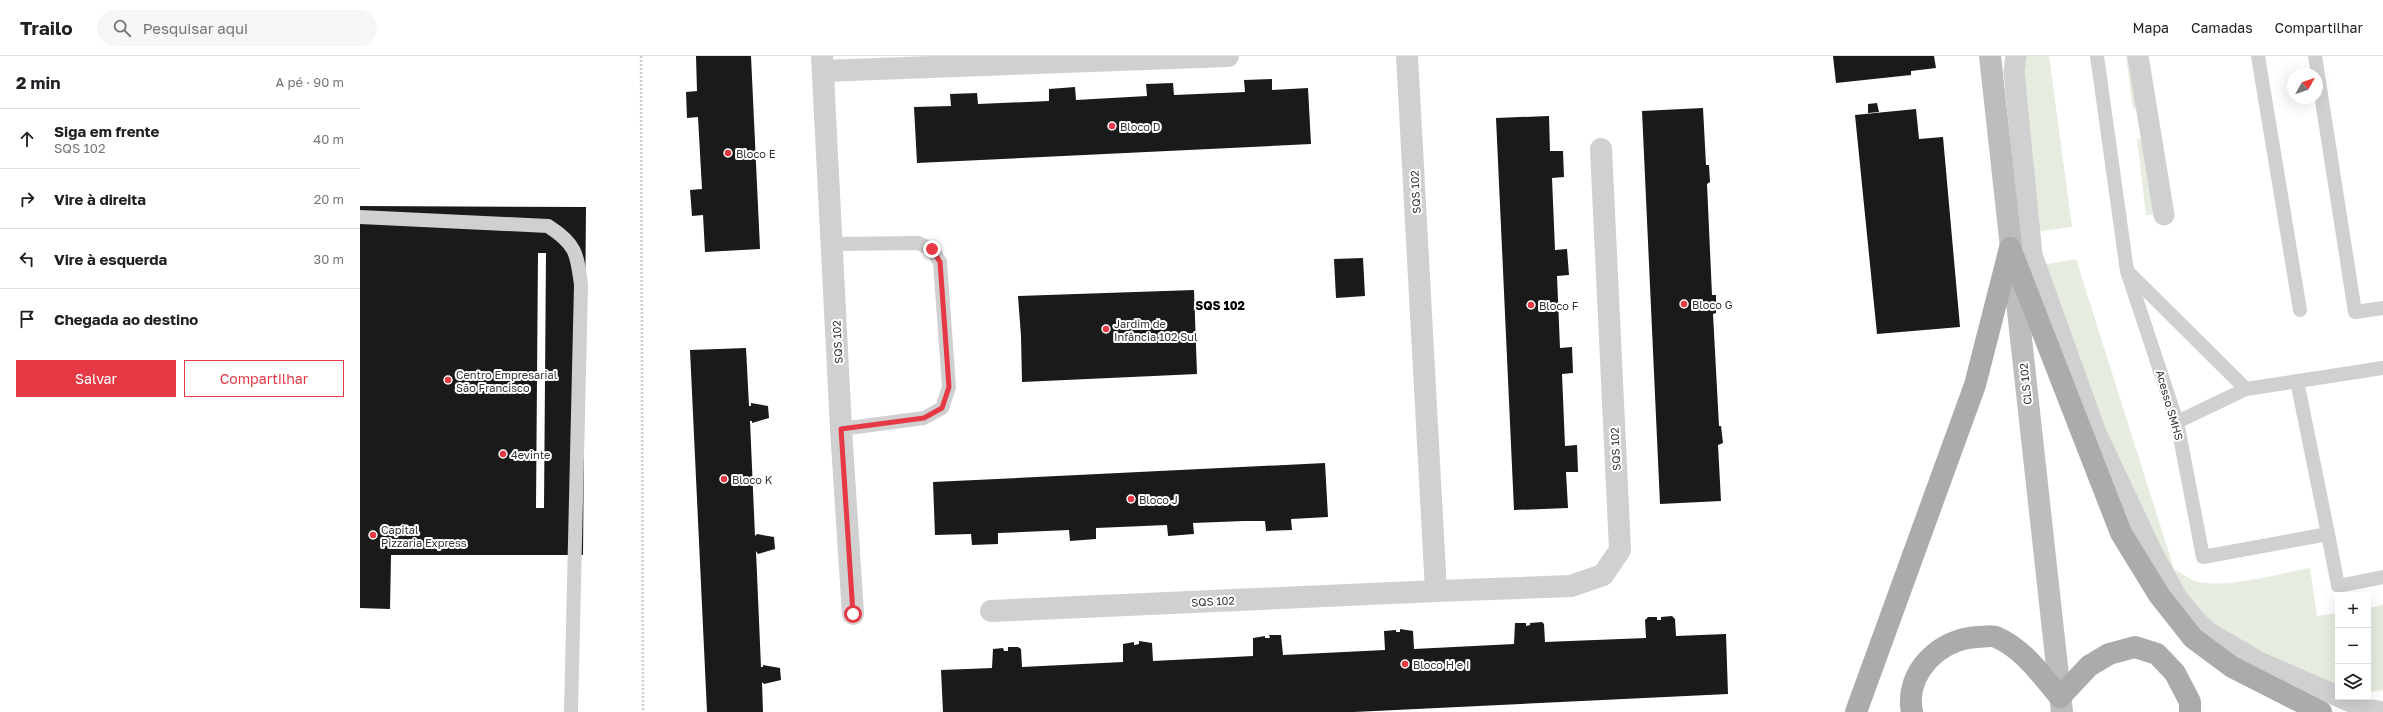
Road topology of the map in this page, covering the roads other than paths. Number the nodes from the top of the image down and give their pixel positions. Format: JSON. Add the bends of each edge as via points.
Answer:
{"nodes":[{"id":1,"x":1228,"y":56,"type":"edge"},
{"id":2,"x":1407,"y":56,"type":"edge"},
{"id":3,"x":1990,"y":56,"type":"edge"},
{"id":4,"x":2016,"y":56,"type":"edge"},
{"id":5,"x":2097,"y":56,"type":"edge"},
{"id":6,"x":2138,"y":56,"type":"edge"},
{"id":7,"x":2258,"y":56,"type":"edge"},
{"id":8,"x":2315,"y":56,"type":"edge"},
{"id":9,"x":822,"y":63,"type":"edge"},
{"id":10,"x":1601,"y":149,"type":"dead end"},
{"id":11,"x":2164,"y":215,"type":"dead end"},
{"id":12,"x":360,"y":217,"type":"edge"},
{"id":13,"x":832,"y":244,"type":"junction"},
{"id":14,"x":2010,"y":248,"type":"junction"},
{"id":15,"x":2127,"y":271,"type":"junction"},
{"id":16,"x":2383,"y":308,"type":"edge"},
{"id":17,"x":2300,"y":310,"type":"dead end"},
{"id":18,"x":2383,"y":368,"type":"edge"},
{"id":19,"x":2297,"y":381,"type":"junction"},
{"id":20,"x":2246,"y":389,"type":"junction"},
{"id":21,"x":2177,"y":422,"type":"junction"},
{"id":22,"x":841,"y":429,"type":"junction"},
{"id":23,"x":2328,"y":534,"type":"junction"},
{"id":24,"x":2383,"y":577,"type":"edge"},
{"id":25,"x":1436,"y":591,"type":"junction"},
{"id":26,"x":991,"y":611,"type":"dead end"},
{"id":27,"x":853,"y":614,"type":"dead end"},
{"id":28,"x":2061,"y":705,"type":"edge"},
{"id":29,"x":571,"y":712,"type":"edge"},
{"id":30,"x":1856,"y":712,"type":"edge"},
{"id":31,"x":1912,"y":712,"type":"edge"},
{"id":32,"x":2190,"y":712,"type":"edge"},
{"id":33,"x":2321,"y":712,"type":"edge"},
{"id":34,"x":2383,"y":712,"type":"edge"}],
"edges":[{"from":1,"to":9,"type":"street","name":"SQS 102"},
{"from":2,"to":25,"type":"street","name":"SQS 102"},
{"from":3,"to":14,"type":"main road","name":"CLS 102"},
{"from":4,"to":34,"type":"street","via":[[2014,72],[2032,255],[2096,433],[2154,556],[2178,599],[2208,632],[2260,662],[2367,709]]},
{"from":5,"to":15,"type":"lane","name":"Acesso SMHS"},
{"from":6,"to":11,"type":"street"},
{"from":7,"to":17,"type":"lane"},
{"from":8,"to":16,"type":"lane","via":[[2355,312]]},
{"from":9,"to":13,"type":"street","name":"SQS 102"},
{"from":10,"to":25,"type":"street","name":"SQS 102","via":[[1620,550],[1603,575],[1571,586]]},
{"from":12,"to":29,"type":"lane","via":[[548,226],[566,238],[577,256],[581,285]]},
{"from":13,"to":22,"type":"street","name":"SQS 102"},
{"from":13,"to":22,"type":"lane","via":[[918,243],[932,249],[940,262],[949,387],[942,408],[924,418]]},
{"from":14,"to":28,"type":"main road","name":"CLS 102"},
{"from":14,"to":30,"type":"main road","via":[[1975,386]]},
{"from":14,"to":33,"type":"main road","via":[[2121,533],[2159,596],[2193,638],[2232,667]]},
{"from":15,"to":20,"type":"lane"},
{"from":15,"to":21,"type":"lane","name":"Acesso SMHS"},
{"from":18,"to":19,"type":"lane"},
{"from":19,"to":20,"type":"lane"},
{"from":19,"to":23,"type":"lane"},
{"from":20,"to":21,"type":"lane"},
{"from":21,"to":23,"type":"lane","name":"Acesso SMHS","via":[[2203,557]]},
{"from":22,"to":27,"type":"street","name":"SQS 102"},
{"from":23,"to":24,"type":"lane","via":[[2338,586]]},
{"from":25,"to":26,"type":"street","name":"SQS 102"},
{"from":28,"to":31,"type":"main road","via":[[2026,656],[1995,637],[1964,637],[1937,651],[1916,675]]},
{"from":28,"to":32,"type":"main road","via":[[2089,666],[2110,654],[2135,647],[2157,654],[2175,673],[2190,702]]}]}
